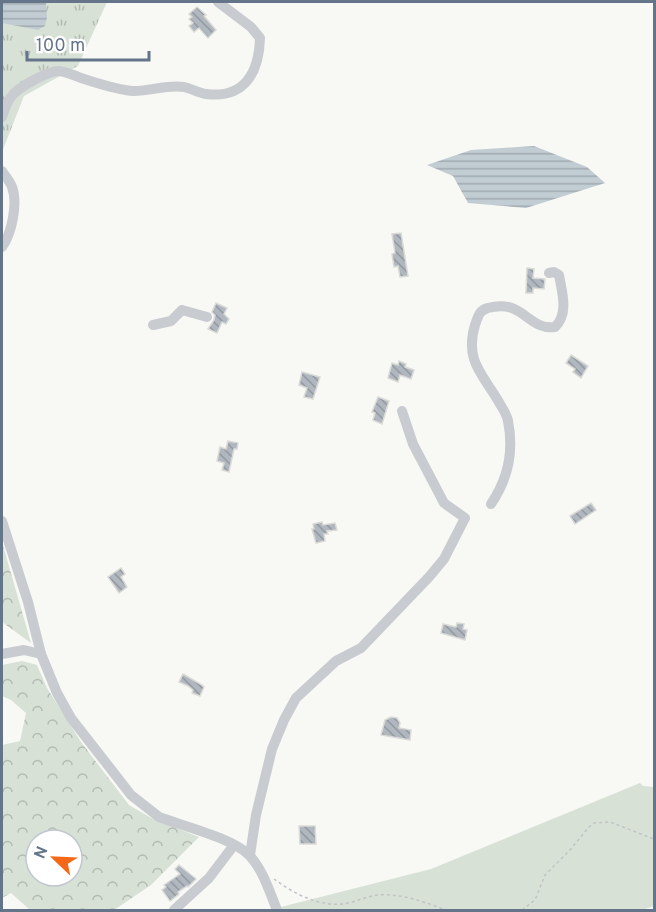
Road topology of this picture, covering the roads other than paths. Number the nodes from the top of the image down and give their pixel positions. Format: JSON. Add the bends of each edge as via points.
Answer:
{"nodes":[{"id":1,"x":218,"y":2,"type":"edge"},
{"id":2,"x":2,"y":117,"type":"edge"},
{"id":3,"x":2,"y":171,"type":"edge"},
{"id":4,"x":2,"y":247,"type":"edge"},
{"id":5,"x":549,"y":273,"type":"dead end"},
{"id":6,"x":207,"y":317,"type":"dead end"},
{"id":7,"x":153,"y":325,"type":"dead end"},
{"id":8,"x":402,"y":411,"type":"dead end"},
{"id":9,"x":490,"y":504,"type":"dead end"},
{"id":10,"x":2,"y":521,"type":"edge"},
{"id":11,"x":2,"y":654,"type":"edge"},
{"id":12,"x":41,"y":654,"type":"junction"},
{"id":13,"x":234,"y":845,"type":"junction"},
{"id":14,"x":250,"y":855,"type":"junction"},
{"id":15,"x":174,"y":910,"type":"edge"},
{"id":16,"x":277,"y":910,"type":"edge"}],
"edges":[{"from":1,"to":2,"type":"street","via":[[260,38],[255,70],[237,90],[219,94],[184,87],[134,91],[57,71],[19,89]]},
{"from":3,"to":4,"type":"street","via":[[15,197]]},
{"from":5,"to":9,"type":"street","via":[[559,275],[563,296],[563,312],[555,327],[540,327],[519,310],[497,307],[479,313],[473,333],[471,355],[508,418],[509,462],[501,489]]},
{"from":6,"to":7,"type":"street","via":[[182,310],[171,321]]},
{"from":8,"to":14,"type":"street","via":[[413,444],[444,503],[465,518],[444,559],[429,577],[361,648],[336,661],[296,698],[272,749]]},
{"from":10,"to":12,"type":"street"},
{"from":11,"to":12,"type":"street","via":[[24,650]]},
{"from":12,"to":13,"type":"street","via":[[71,718],[131,795],[159,817]]},
{"from":13,"to":14,"type":"street"},
{"from":13,"to":15,"type":"street","via":[[209,878]]},
{"from":14,"to":16,"type":"street"}]}
